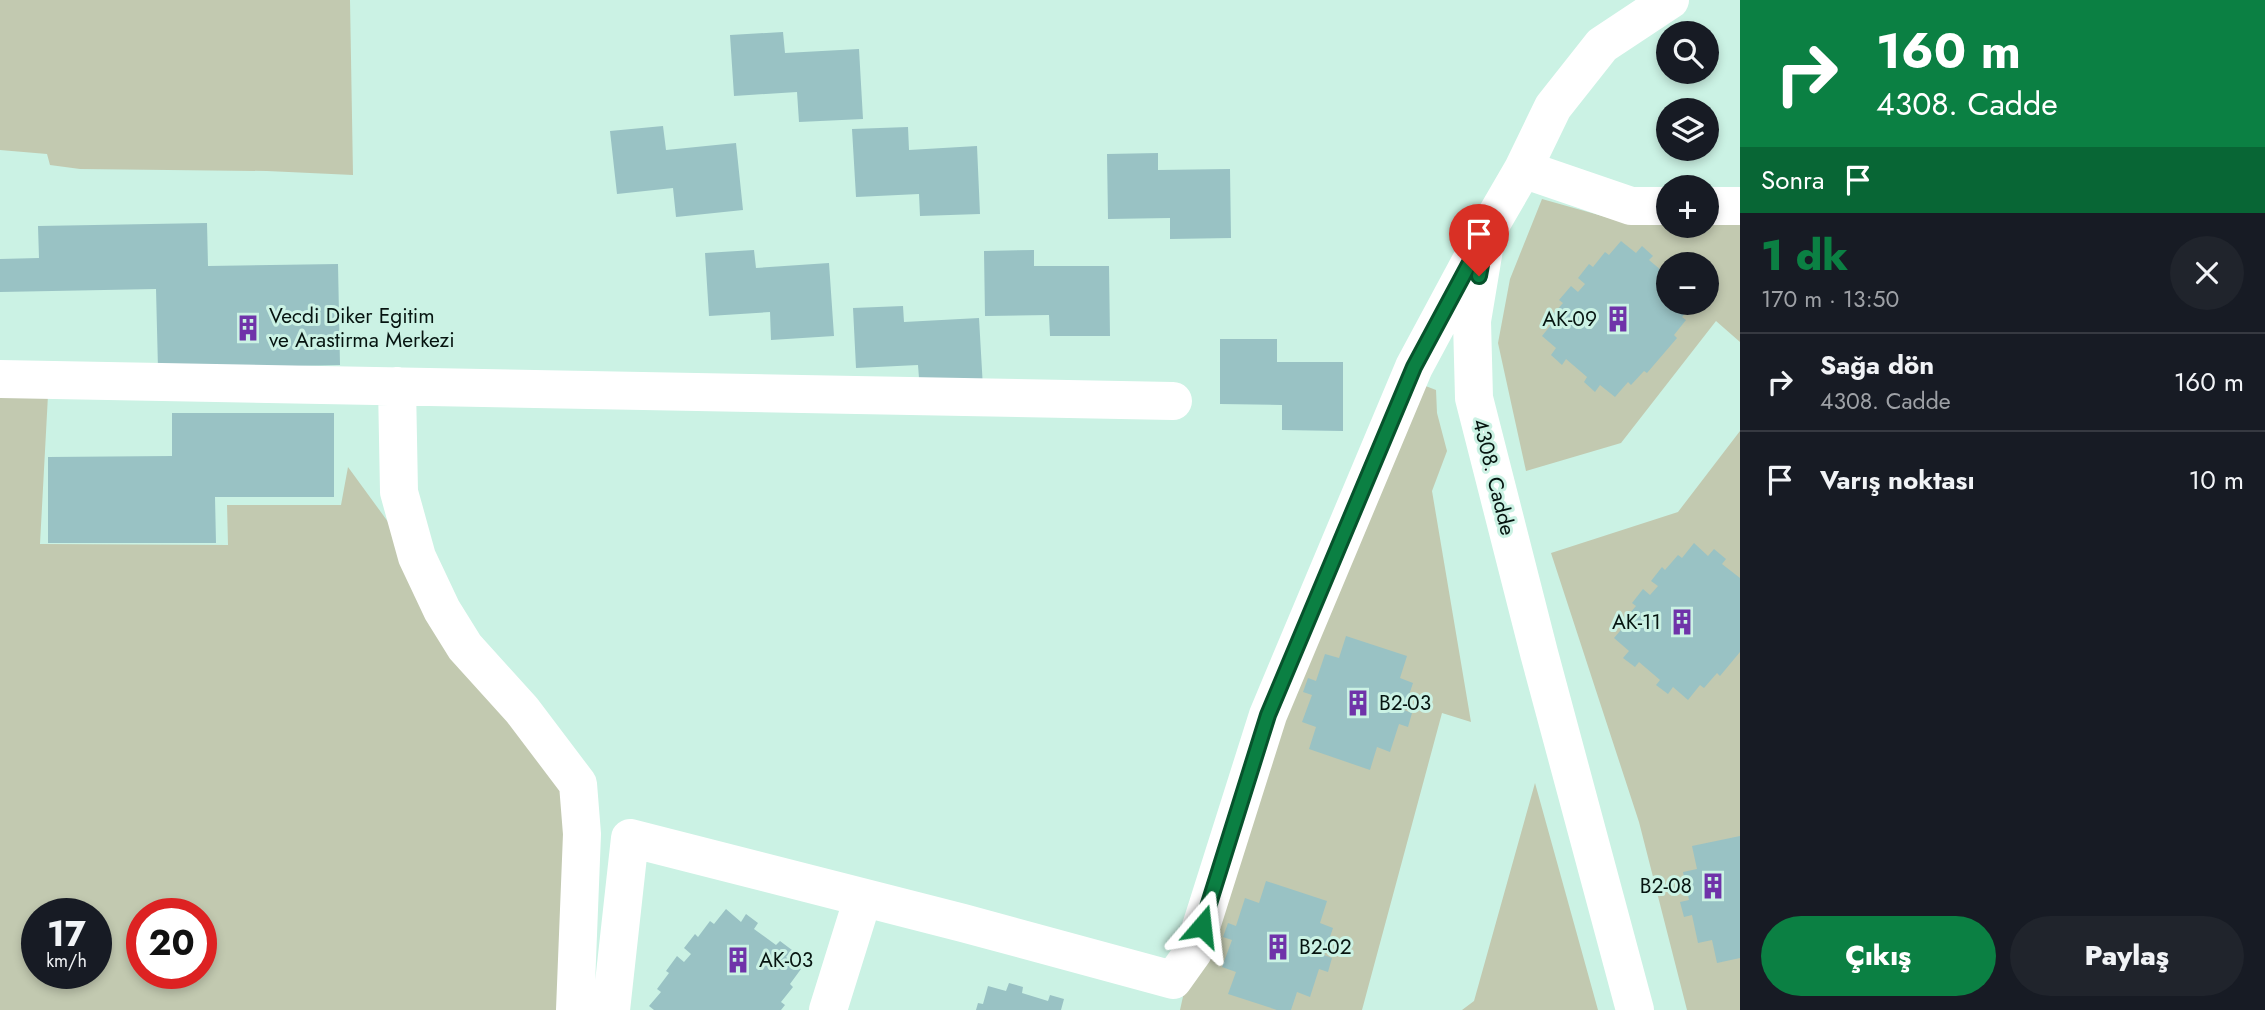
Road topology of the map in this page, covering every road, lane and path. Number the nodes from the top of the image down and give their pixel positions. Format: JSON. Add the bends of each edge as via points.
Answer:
{"nodes":[{"id":1,"x":1670,"y":0,"type":"edge"},
{"id":2,"x":1523,"y":169,"type":"junction"},
{"id":3,"x":1656,"y":206,"type":"edge"},
{"id":4,"x":1719,"y":206,"type":"edge"},
{"id":5,"x":1740,"y":206,"type":"edge"},
{"id":6,"x":1487,"y":231,"type":"junction"},
{"id":7,"x":0,"y":379,"type":"edge"},
{"id":8,"x":397,"y":386,"type":"junction"},
{"id":9,"x":1173,"y":401,"type":"dead end"},
{"id":10,"x":863,"y":898,"type":"junction"},
{"id":11,"x":575,"y":1010,"type":"edge"},
{"id":12,"x":611,"y":1010,"type":"edge"},
{"id":13,"x":828,"y":1010,"type":"edge"},
{"id":14,"x":1635,"y":1010,"type":"edge"}],
"edges":[{"from":1,"to":2,"type":"street","name":"4308. Cadde","via":[[1602,45],[1553,107]]},
{"from":2,"to":3,"type":"street","via":[[1631,206]]},
{"from":2,"to":6,"type":"street","name":"4308. Cadde"},
{"from":4,"to":5,"type":"street"},
{"from":6,"to":10,"type":"street","via":[[1414,367],[1268,715],[1194,953],[1173,980]]},
{"from":6,"to":14,"type":"street","name":"4308. Cadde","via":[[1472,321],[1474,398]]},
{"from":7,"to":8,"type":"street"},
{"from":8,"to":9,"type":"street"},
{"from":8,"to":11,"type":"street","via":[[399,492],[417,557],[465,647],[522,710],[578,784],[582,834]]},
{"from":10,"to":12,"type":"street","via":[[630,838]]},
{"from":10,"to":13,"type":"street"}]}
